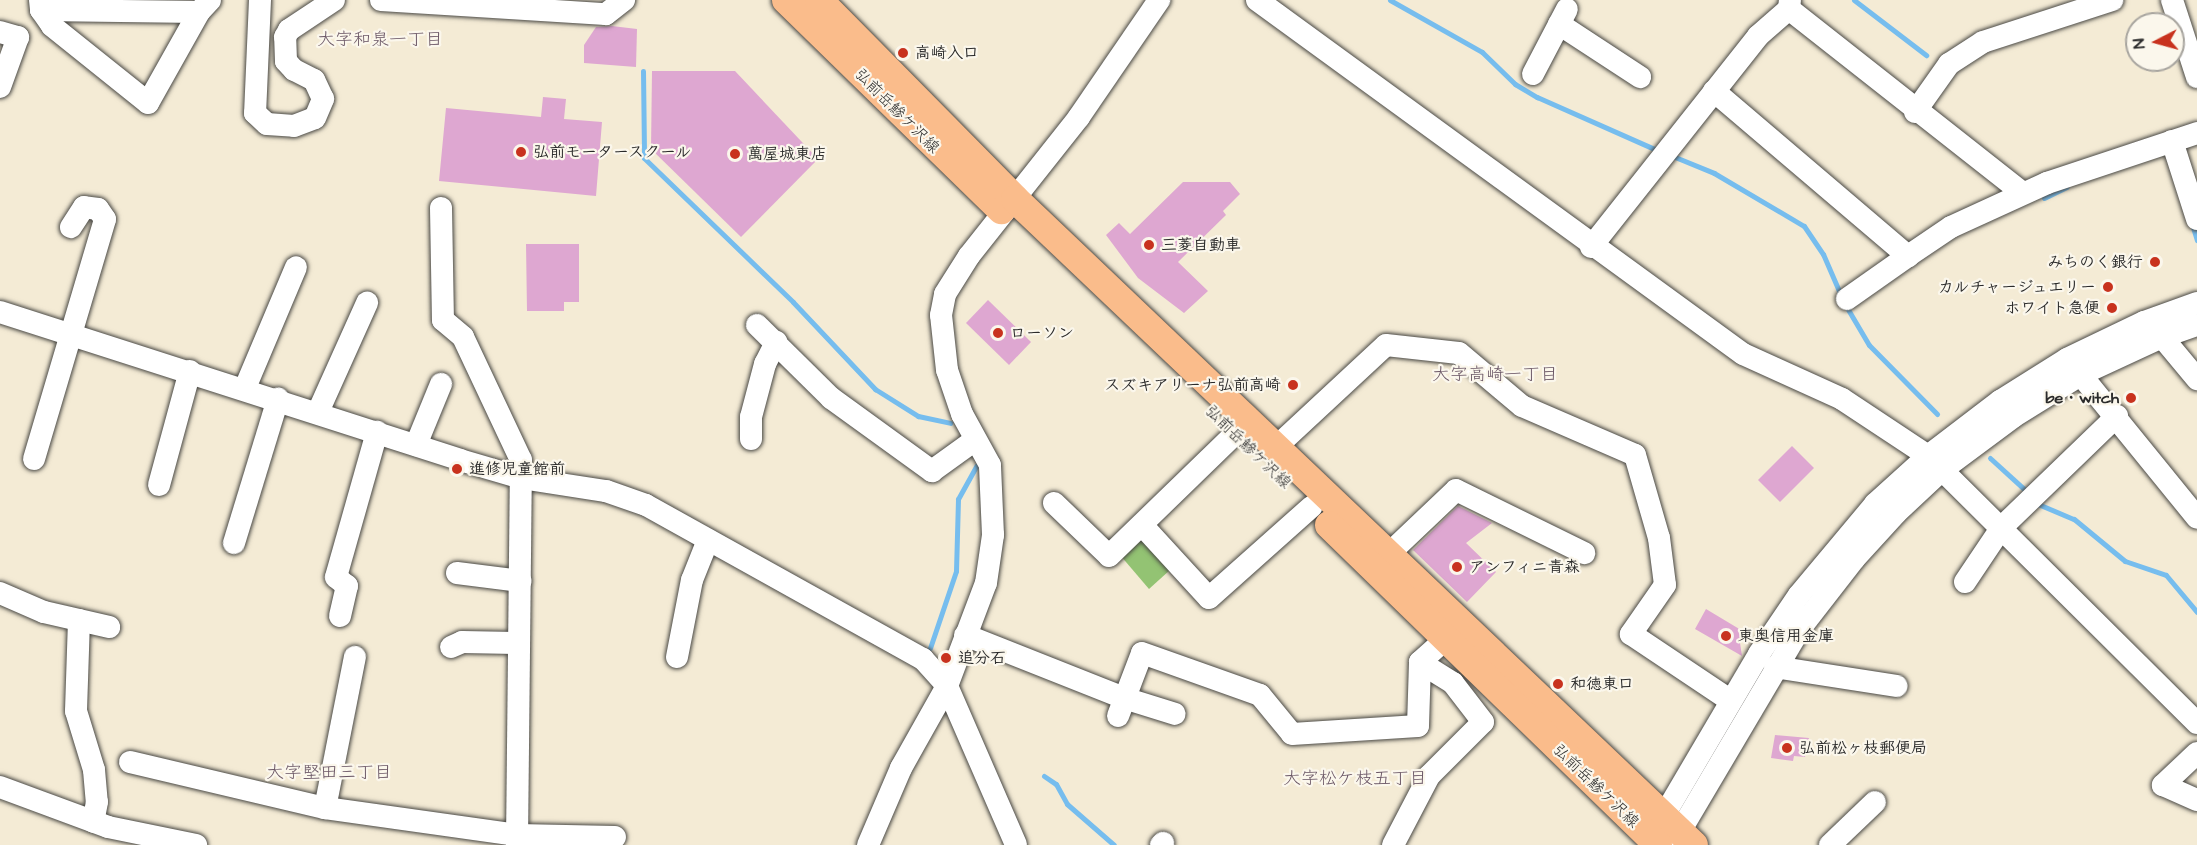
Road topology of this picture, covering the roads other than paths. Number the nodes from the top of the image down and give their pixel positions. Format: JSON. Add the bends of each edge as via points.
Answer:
{"nodes":[{"id":1,"x":260,"y":0,"type":"edge"},
{"id":2,"x":334,"y":0,"type":"edge"},
{"id":3,"x":381,"y":0,"type":"edge"},
{"id":4,"x":624,"y":0,"type":"edge"},
{"id":5,"x":786,"y":0,"type":"edge"},
{"id":6,"x":819,"y":0,"type":"edge"},
{"id":7,"x":1159,"y":0,"type":"edge"},
{"id":8,"x":1257,"y":0,"type":"edge"},
{"id":9,"x":2112,"y":0,"type":"edge"},
{"id":10,"x":2172,"y":0,"type":"edge"},
{"id":11,"x":428,"y":2,"type":"edge"},
{"id":12,"x":455,"y":2,"type":"edge"},
{"id":13,"x":1789,"y":4,"type":"edge"},
{"id":14,"x":40,"y":5,"type":"edge"},
{"id":15,"x":538,"y":5,"type":"edge"},
{"id":16,"x":204,"y":6,"type":"edge"},
{"id":17,"x":1564,"y":8,"type":"edge"},
{"id":18,"x":592,"y":13,"type":"edge"},
{"id":19,"x":0,"y":32,"type":"edge"},
{"id":20,"x":1533,"y":74,"type":"dead end"},
{"id":21,"x":1640,"y":77,"type":"dead end"},
{"id":22,"x":2197,"y":77,"type":"edge"},
{"id":23,"x":0,"y":87,"type":"edge"},
{"id":24,"x":1714,"y":91,"type":"junction"},
{"id":25,"x":1916,"y":112,"type":"junction"},
{"id":26,"x":2197,"y":133,"type":"edge"},
{"id":27,"x":2172,"y":141,"type":"junction"},
{"id":28,"x":2023,"y":193,"type":"junction"},
{"id":29,"x":1010,"y":207,"type":"junction"},
{"id":30,"x":441,"y":208,"type":"dead end"},
{"id":31,"x":2197,"y":219,"type":"edge"},
{"id":32,"x":71,"y":227,"type":"dead end"},
{"id":33,"x":1591,"y":247,"type":"junction"},
{"id":34,"x":1908,"y":256,"type":"junction"},
{"id":35,"x":296,"y":267,"type":"dead end"},
{"id":36,"x":1847,"y":299,"type":"dead end"},
{"id":37,"x":367,"y":303,"type":"dead end"},
{"id":38,"x":2197,"y":303,"type":"edge"},
{"id":39,"x":0,"y":312,"type":"edge"},
{"id":40,"x":757,"y":325,"type":"dead end"},
{"id":41,"x":2197,"y":325,"type":"edge"},
{"id":42,"x":70,"y":333,"type":"junction"},
{"id":43,"x":2162,"y":337,"type":"junction"},
{"id":44,"x":776,"y":342,"type":"junction"},
{"id":45,"x":2075,"y":366,"type":"junction"},
{"id":46,"x":190,"y":371,"type":"junction"},
{"id":47,"x":2197,"y":379,"type":"edge"},
{"id":48,"x":441,"y":384,"type":"dead end"},
{"id":49,"x":245,"y":388,"type":"junction"},
{"id":50,"x":278,"y":399,"type":"junction"},
{"id":51,"x":318,"y":412,"type":"junction"},
{"id":52,"x":2117,"y":416,"type":"junction"},
{"id":53,"x":377,"y":432,"type":"junction"},
{"id":54,"x":1235,"y":434,"type":"junction"},
{"id":55,"x":751,"y":439,"type":"dead end"},
{"id":56,"x":975,"y":440,"type":"junction"},
{"id":57,"x":416,"y":445,"type":"junction"},
{"id":58,"x":1275,"y":448,"type":"junction"},
{"id":59,"x":34,"y":459,"type":"dead end"},
{"id":60,"x":1935,"y":463,"type":"junction"},
{"id":61,"x":521,"y":477,"type":"junction"},
{"id":62,"x":159,"y":485,"type":"dead end"},
{"id":63,"x":1054,"y":502,"type":"dead end"},
{"id":64,"x":1311,"y":507,"type":"junction"},
{"id":65,"x":2197,"y":518,"type":"edge"},
{"id":66,"x":1142,"y":525,"type":"junction"},
{"id":67,"x":2002,"y":527,"type":"junction"},
{"id":68,"x":708,"y":540,"type":"junction"},
{"id":69,"x":234,"y":543,"type":"dead end"},
{"id":70,"x":1584,"y":553,"type":"dead end"},
{"id":71,"x":1380,"y":562,"type":"junction"},
{"id":72,"x":457,"y":573,"type":"dead end"},
{"id":73,"x":519,"y":581,"type":"junction"},
{"id":74,"x":1965,"y":582,"type":"dead end"},
{"id":75,"x":0,"y":593,"type":"edge"},
{"id":76,"x":340,"y":616,"type":"dead end"},
{"id":77,"x":79,"y":620,"type":"junction"},
{"id":78,"x":109,"y":627,"type":"dead end"},
{"id":79,"x":1452,"y":632,"type":"junction"},
{"id":80,"x":965,"y":635,"type":"junction"},
{"id":81,"x":516,"y":643,"type":"junction"},
{"id":82,"x":452,"y":647,"type":"dead end"},
{"id":83,"x":355,"y":657,"type":"dead end"},
{"id":84,"x":677,"y":657,"type":"dead end"},
{"id":85,"x":1420,"y":662,"type":"junction"},
{"id":86,"x":1775,"y":667,"type":"junction"},
{"id":87,"x":947,"y":686,"type":"junction"},
{"id":88,"x":1898,"y":686,"type":"dead end"},
{"id":89,"x":1731,"y":701,"type":"junction"},
{"id":90,"x":1121,"y":707,"type":"junction"},
{"id":91,"x":1174,"y":714,"type":"dead end"},
{"id":92,"x":2197,"y":723,"type":"edge"},
{"id":93,"x":2197,"y":753,"type":"edge"},
{"id":94,"x":130,"y":762,"type":"dead end"},
{"id":95,"x":0,"y":787,"type":"edge"},
{"id":96,"x":2197,"y":800,"type":"edge"},
{"id":97,"x":1875,"y":802,"type":"dead end"},
{"id":98,"x":326,"y":808,"type":"junction"},
{"id":99,"x":93,"y":822,"type":"junction"},
{"id":100,"x":615,"y":837,"type":"dead end"},
{"id":101,"x":1670,"y":837,"type":"edge"},
{"id":102,"x":517,"y":840,"type":"edge"},
{"id":103,"x":196,"y":845,"type":"edge"},
{"id":104,"x":868,"y":845,"type":"edge"},
{"id":105,"x":1016,"y":845,"type":"edge"},
{"id":106,"x":1393,"y":845,"type":"edge"},
{"id":107,"x":1830,"y":845,"type":"edge"}],
"edges":[{"from":1,"to":2,"type":"street","via":[[255,113],[267,124],[294,126],[315,118],[323,99],[314,80],[286,61],[285,37],[289,30]]},
{"from":3,"to":11,"type":"street"},
{"from":4,"to":18,"type":"street","via":[[606,14]]},
{"from":5,"to":29,"type":"main road","name":"弘前岳鰺ケ沢線"},
{"from":6,"to":29,"type":"main road"},
{"from":7,"to":29,"type":"street","via":[[1079,117]]},
{"from":8,"to":33,"type":"street"},
{"from":9,"to":25,"type":"street","via":[[1983,42],[1949,64]]},
{"from":10,"to":22,"type":"street"},
{"from":11,"to":12,"type":"street"},
{"from":12,"to":15,"type":"street"},
{"from":13,"to":24,"type":"street"},
{"from":13,"to":25,"type":"street"},
{"from":14,"to":16,"type":"street"},
{"from":14,"to":16,"type":"street","via":[[52,26],[148,103]]},
{"from":15,"to":18,"type":"street"},
{"from":17,"to":20,"type":"street"},
{"from":17,"to":21,"type":"street"},
{"from":19,"to":23,"type":"street","via":[[18,37]]},
{"from":24,"to":33,"type":"street"},
{"from":24,"to":34,"type":"street"},
{"from":25,"to":28,"type":"street"},
{"from":26,"to":27,"type":"street"},
{"from":27,"to":28,"type":"street"},
{"from":27,"to":31,"type":"street"},
{"from":28,"to":34,"type":"street","via":[[1951,226]]},
{"from":29,"to":54,"type":"main road","name":"弘前岳鰺ケ沢線"},
{"from":29,"to":56,"type":"street","via":[[958,273],[945,294],[941,315],[947,370]]},
{"from":29,"to":58,"type":"main road"},
{"from":30,"to":61,"type":"street","via":[[443,320],[464,337],[521,460]]},
{"from":32,"to":42,"type":"street","via":[[84,207],[98,209],[105,219]]},
{"from":33,"to":60,"type":"street","via":[[1743,354],[1842,399]]},
{"from":34,"to":36,"type":"street"},
{"from":35,"to":49,"type":"street"},
{"from":37,"to":51,"type":"street"},
{"from":38,"to":45,"type":"street","via":[[2144,322]]},
{"from":39,"to":42,"type":"street"},
{"from":40,"to":44,"type":"street"},
{"from":41,"to":43,"type":"street"},
{"from":42,"to":46,"type":"street"},
{"from":42,"to":59,"type":"street"},
{"from":43,"to":45,"type":"street"},
{"from":43,"to":47,"type":"street"},
{"from":44,"to":55,"type":"street","via":[[765,364],[754,406]]},
{"from":44,"to":56,"type":"street","via":[[831,398],[932,471]]},
{"from":45,"to":52,"type":"street"},
{"from":45,"to":60,"type":"street","via":[[2000,401]]},
{"from":46,"to":49,"type":"street"},
{"from":46,"to":62,"type":"street"},
{"from":48,"to":57,"type":"street"},
{"from":49,"to":50,"type":"street"},
{"from":50,"to":51,"type":"street"},
{"from":50,"to":69,"type":"street"},
{"from":51,"to":53,"type":"street"},
{"from":52,"to":65,"type":"street"},
{"from":52,"to":67,"type":"street"},
{"from":53,"to":57,"type":"street"},
{"from":53,"to":76,"type":"street","via":[[336,577],[347,586]]},
{"from":54,"to":64,"type":"main road","name":"弘前岳鰺ケ沢線"},
{"from":54,"to":66,"type":"street"},
{"from":56,"to":80,"type":"street","via":[[990,465],[993,535],[986,583]]},
{"from":57,"to":61,"type":"street"},
{"from":58,"to":71,"type":"main road"},
{"from":58,"to":89,"type":"street","via":[[1386,345],[1459,353],[1522,406],[1635,455],[1659,538],[1665,585],[1631,634]]},
{"from":60,"to":67,"type":"street"},
{"from":60,"to":86,"type":"street","via":[[1854,559]]},
{"from":60,"to":89,"type":"street","via":[[1875,504],[1834,549],[1799,595]]},
{"from":61,"to":68,"type":"street","via":[[606,491],[646,506]]},
{"from":61,"to":73,"type":"street"},
{"from":63,"to":66,"type":"street","via":[[1109,556]]},
{"from":64,"to":66,"type":"street","via":[[1209,598]]},
{"from":64,"to":71,"type":"main road","name":"弘前岳鰺ケ沢線"},
{"from":67,"to":74,"type":"street"},
{"from":67,"to":92,"type":"street"},
{"from":68,"to":84,"type":"street","via":[[692,580]]},
{"from":68,"to":87,"type":"street","via":[[923,659]]},
{"from":70,"to":71,"type":"street","via":[[1456,490]]},
{"from":71,"to":79,"type":"main road","name":"弘前岳鰺ケ沢線"},
{"from":72,"to":73,"type":"street"},
{"from":73,"to":81,"type":"street"},
{"from":75,"to":77,"type":"street","via":[[45,612]]},
{"from":77,"to":78,"type":"street"},
{"from":77,"to":99,"type":"street","via":[[76,711],[94,770],[97,802]]},
{"from":79,"to":85,"type":"street"},
{"from":79,"to":101,"type":"main road","name":"弘前岳鰺ケ沢線"},
{"from":80,"to":87,"type":"street"},
{"from":80,"to":90,"type":"street"},
{"from":81,"to":82,"type":"street","via":[[462,642]]},
{"from":81,"to":102,"type":"street"},
{"from":83,"to":98,"type":"street"},
{"from":85,"to":90,"type":"street","via":[[1418,726],[1292,734],[1260,695],[1142,653]]},
{"from":85,"to":106,"type":"street","via":[[1453,684],[1483,722],[1429,776]]},
{"from":86,"to":88,"type":"street"},
{"from":86,"to":101,"type":"street"},
{"from":87,"to":104,"type":"street","via":[[901,768]]},
{"from":87,"to":105,"type":"street"},
{"from":89,"to":101,"type":"street"},
{"from":90,"to":91,"type":"street"},
{"from":93,"to":96,"type":"street","via":[[2163,784]]},
{"from":94,"to":98,"type":"street"},
{"from":95,"to":99,"type":"street"},
{"from":97,"to":107,"type":"street"},
{"from":98,"to":102,"type":"street"},
{"from":99,"to":103,"type":"street"},
{"from":100,"to":102,"type":"street"}]}
